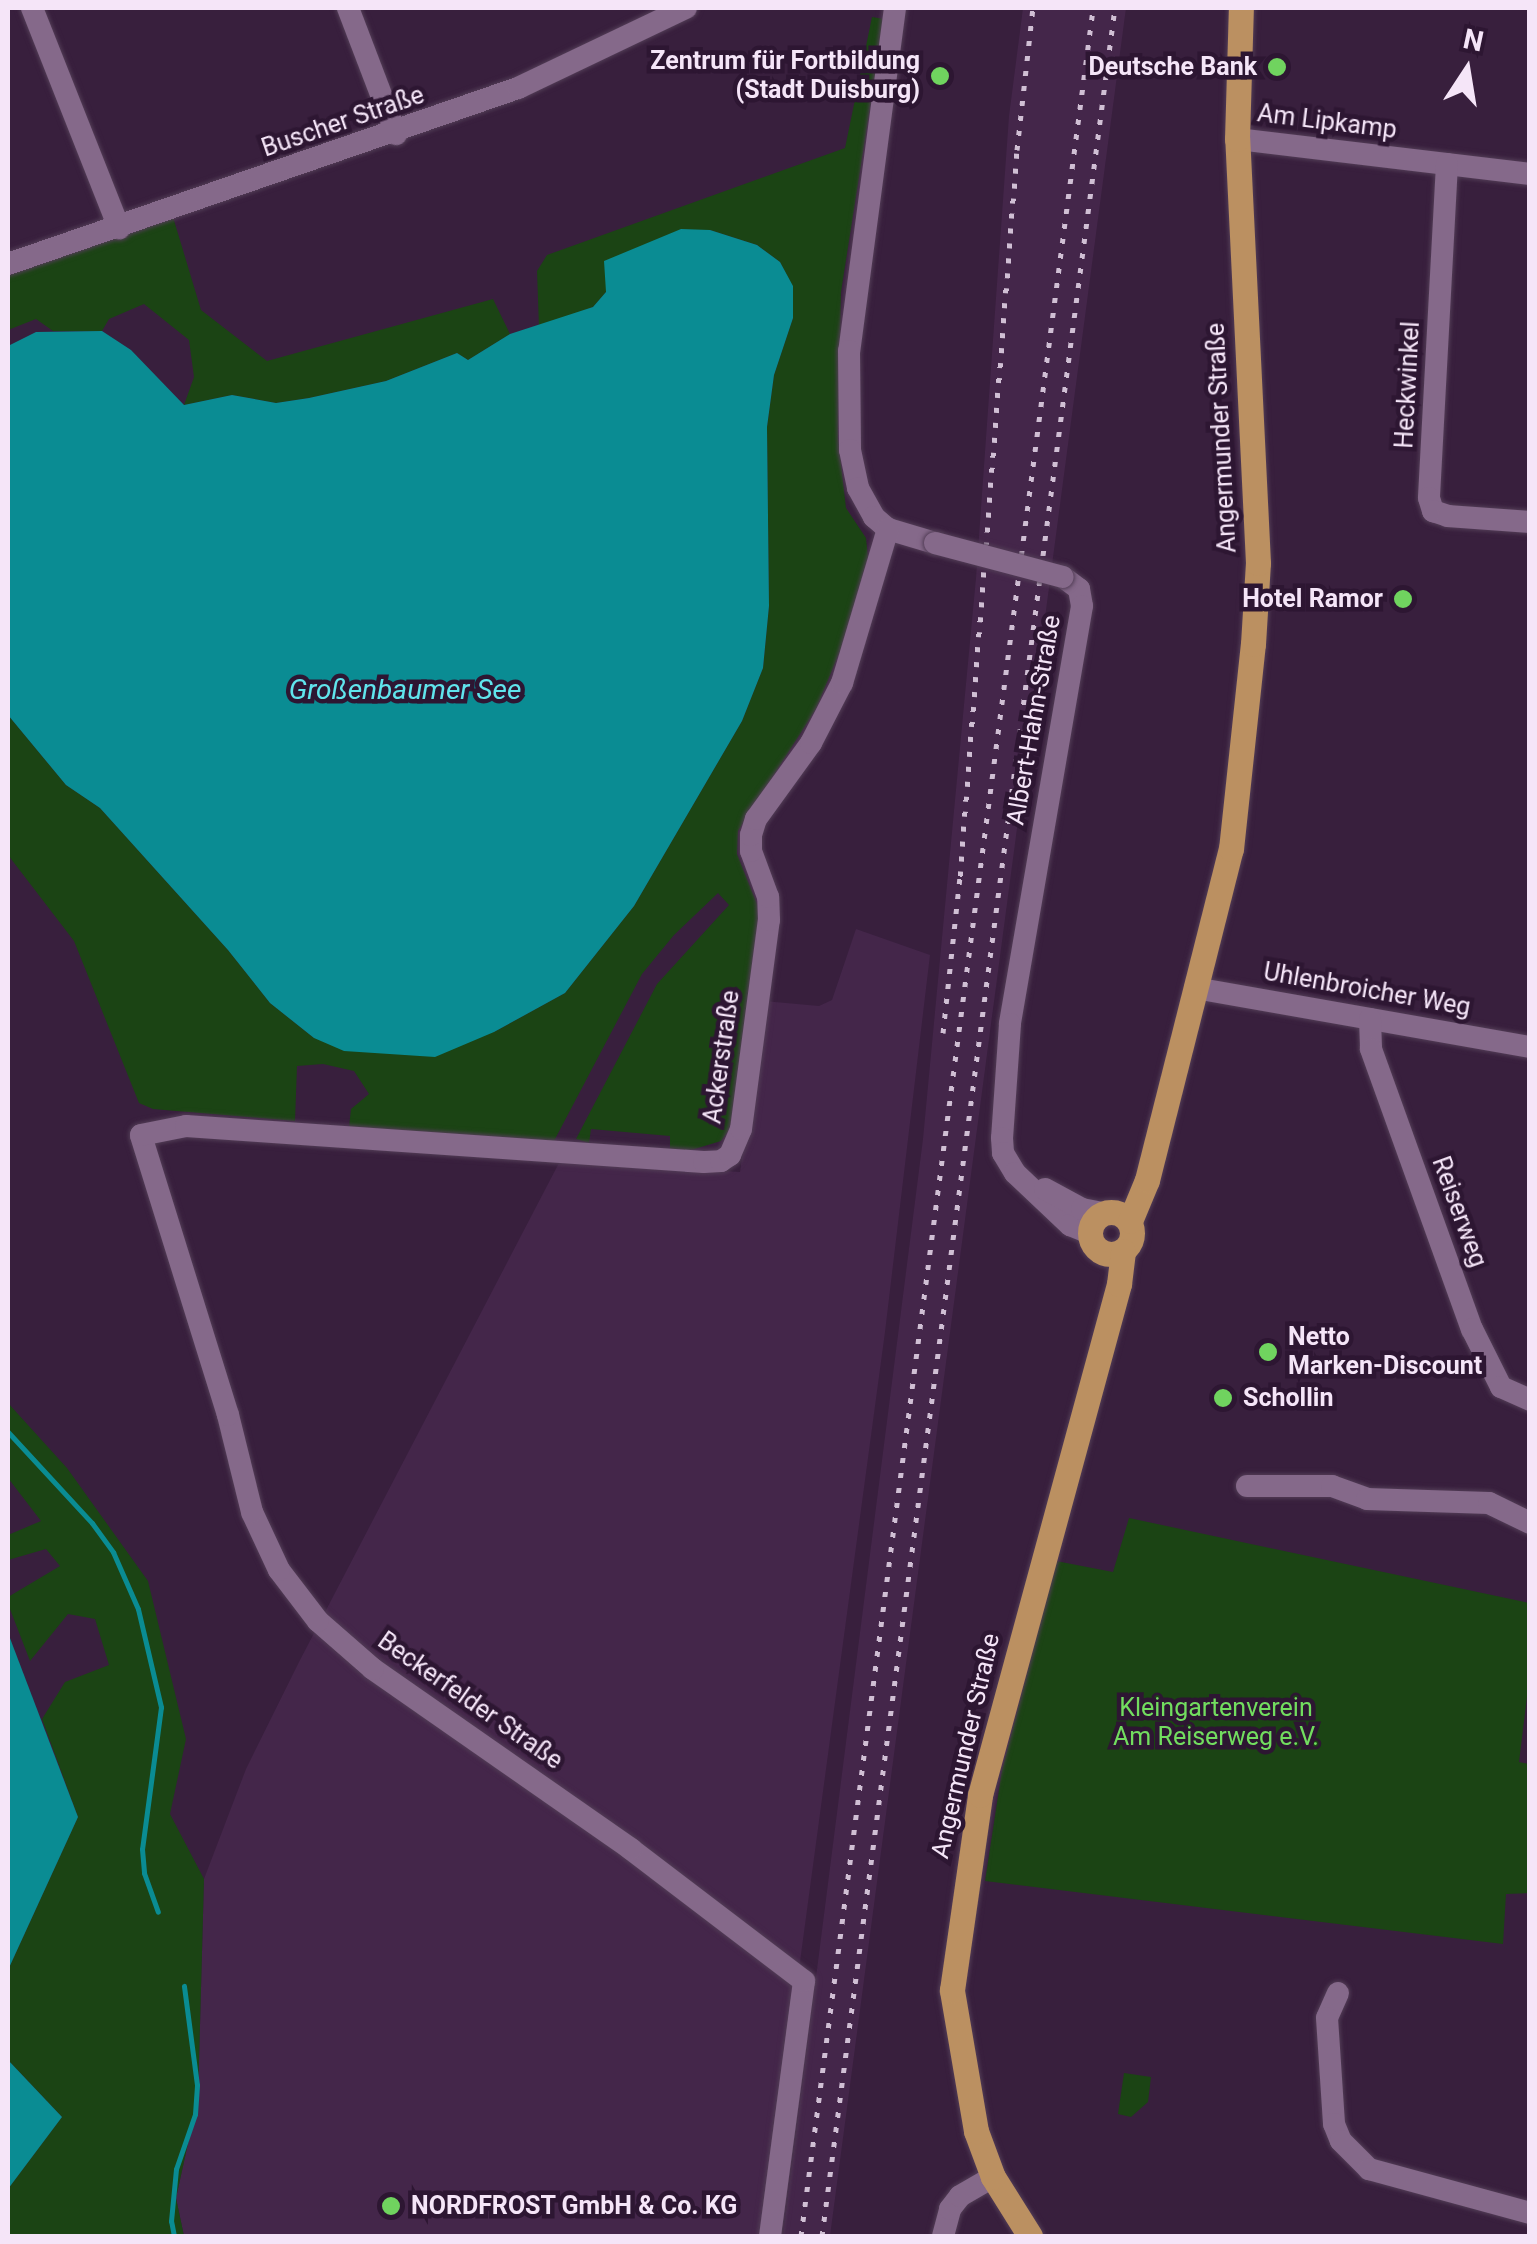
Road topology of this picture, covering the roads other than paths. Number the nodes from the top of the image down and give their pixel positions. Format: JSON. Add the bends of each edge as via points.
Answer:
{"nodes":[{"id":1,"x":32,"y":8,"type":"edge"},
{"id":2,"x":348,"y":8,"type":"edge"},
{"id":3,"x":686,"y":8,"type":"edge"},
{"id":4,"x":895,"y":8,"type":"edge"},
{"id":5,"x":1242,"y":8,"type":"edge"},
{"id":6,"x":396,"y":134,"type":"junction"},
{"id":7,"x":1237,"y":140,"type":"junction"},
{"id":8,"x":1447,"y":164,"type":"junction"},
{"id":9,"x":1530,"y":174,"type":"edge"},
{"id":10,"x":119,"y":228,"type":"junction"},
{"id":11,"x":8,"y":264,"type":"edge"},
{"id":12,"x":1530,"y":522,"type":"edge"},
{"id":13,"x":888,"y":529,"type":"junction"},
{"id":14,"x":1195,"y":988,"type":"junction"},
{"id":15,"x":1370,"y":1020,"type":"junction"},
{"id":16,"x":1530,"y":1047,"type":"edge"},
{"id":17,"x":141,"y":1135,"type":"joint"},
{"id":18,"x":1111,"y":1230,"type":"junction"},
{"id":19,"x":1530,"y":1400,"type":"edge"},
{"id":20,"x":1247,"y":1486,"type":"dead end"},
{"id":21,"x":1530,"y":1524,"type":"edge"},
{"id":22,"x":1338,"y":1993,"type":"dead end"},
{"id":23,"x":992,"y":2176,"type":"junction"},
{"id":24,"x":1530,"y":2214,"type":"edge"},
{"id":25,"x":770,"y":2236,"type":"edge"},
{"id":26,"x":943,"y":2236,"type":"edge"},
{"id":27,"x":1030,"y":2236,"type":"edge"}],
"edges":[{"from":1,"to":10,"type":"street"},
{"from":2,"to":6,"type":"street"},
{"from":3,"to":6,"type":"street","name":"Buscher Straße","via":[[518,88]]},
{"from":4,"to":13,"type":"street","via":[[849,377],[853,472],[862,502]]},
{"from":5,"to":7,"type":"main road","name":"Angermunder Straße"},
{"from":6,"to":10,"type":"street","name":"Buscher Straße"},
{"from":7,"to":8,"type":"street","name":"Am Lipkamp"},
{"from":7,"to":14,"type":"main road","name":"Angermunder Straße","via":[[1258,582],[1231,849]]},
{"from":8,"to":9,"type":"street","name":"Am Lipkamp"},
{"from":8,"to":12,"type":"street","name":"Heckwinkel","via":[[1429,498],[1433,511],[1448,516]]},
{"from":10,"to":11,"type":"street","name":"Buscher Straße"},
{"from":13,"to":17,"type":"street","name":"Ackerstraße","via":[[842,683],[751,835],[769,920],[740,1130],[730,1154],[704,1162],[186,1126]]},
{"from":13,"to":18,"type":"street","name":"Albert-Hahn-Straße","bridge":true,"via":[[1063,576],[1079,589],[1082,606],[1010,1024],[1002,1138],[1016,1173]]},
{"from":14,"to":15,"type":"street","name":"Uhlenbroicher Weg"},
{"from":14,"to":18,"type":"main road","name":"Angermunder Straße","via":[[1152,1154]]},
{"from":15,"to":16,"type":"street","name":"Uhlenbroicher Weg"},
{"from":15,"to":19,"type":"street","name":"Reiserweg","via":[[1372,1049],[1472,1329],[1501,1387]]},
{"from":17,"to":25,"type":"street","name":"Beckerfelder Straße","via":[[252,1512],[279,1570],[318,1622],[373,1670],[631,1849],[804,1981]]},
{"from":18,"to":23,"type":"main road","name":"Angermunder Straße","via":[[1106,1323],[986,1774],[964,1888],[952,1990],[976,2131]]},
{"from":20,"to":21,"type":"street","via":[[1332,1486],[1367,1499],[1489,1503]]},
{"from":22,"to":24,"type":"street","via":[[1327,2018],[1334,2124],[1352,2154],[1392,2177]]},
{"from":23,"to":26,"type":"street","via":[[960,2196]]},
{"from":23,"to":27,"type":"main road","name":"Angermunder Straße"}]}
